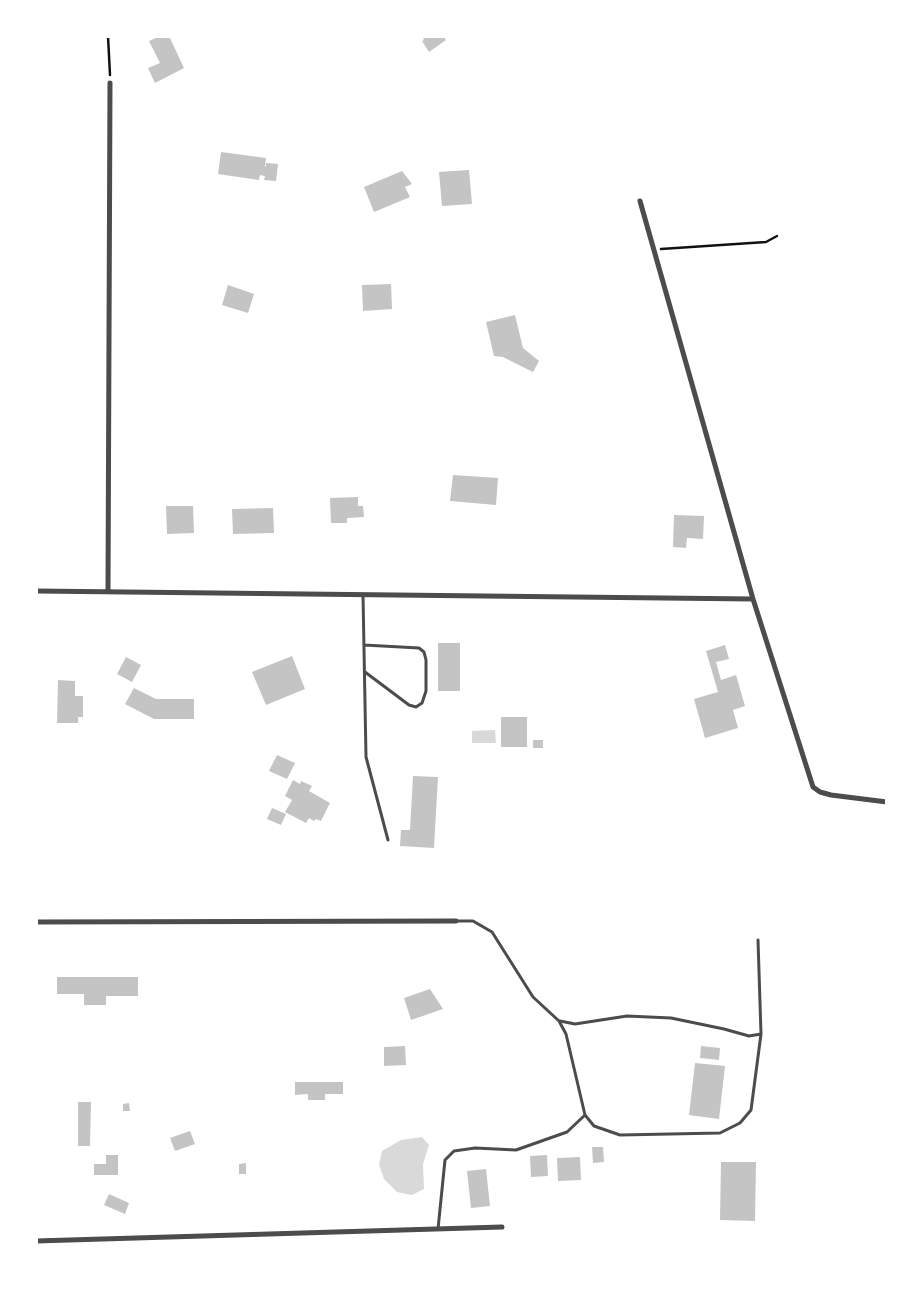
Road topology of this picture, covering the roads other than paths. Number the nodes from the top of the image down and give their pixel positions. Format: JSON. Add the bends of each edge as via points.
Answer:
{"nodes":[{"id":1,"x":110,"y":83,"type":"road end"},
{"id":2,"x":640,"y":201,"type":"dead end"},
{"id":3,"x":36,"y":591,"type":"edge"},
{"id":4,"x":108,"y":591,"type":"junction"},
{"id":5,"x":364,"y":594,"type":"junction"},
{"id":6,"x":753,"y":599,"type":"junction"},
{"id":7,"x":364,"y":645,"type":"junction"},
{"id":8,"x":364,"y":672,"type":"junction"},
{"id":9,"x":887,"y":802,"type":"edge"},
{"id":10,"x":388,"y":840,"type":"dead end"},
{"id":11,"x":456,"y":921,"type":"joint"},
{"id":12,"x":36,"y":922,"type":"edge"},
{"id":13,"x":758,"y":940,"type":"dead end"},
{"id":14,"x":559,"y":1021,"type":"junction"},
{"id":15,"x":761,"y":1034,"type":"junction"},
{"id":16,"x":585,"y":1115,"type":"junction"},
{"id":17,"x":502,"y":1227,"type":"dead end"},
{"id":18,"x":438,"y":1228,"type":"junction"},
{"id":19,"x":36,"y":1241,"type":"edge"}],
"edges":[{"from":1,"to":4,"type":"street"},
{"from":2,"to":6,"type":"street"},
{"from":3,"to":4,"type":"street"},
{"from":4,"to":5,"type":"street"},
{"from":5,"to":6,"type":"street"},
{"from":5,"to":7,"type":"lane"},
{"from":6,"to":9,"type":"street","via":[[813,788],[831,795]]},
{"from":7,"to":8,"type":"lane"},
{"from":7,"to":8,"type":"lane","via":[[419,648],[424,652],[426,691],[422,703],[416,707],[409,705]]},
{"from":8,"to":10,"type":"lane","via":[[366,757]]},
{"from":11,"to":12,"type":"street"},
{"from":11,"to":14,"type":"lane","via":[[473,921],[492,932],[533,997]]},
{"from":13,"to":15,"type":"lane"},
{"from":14,"to":15,"type":"lane","via":[[575,1024],[627,1016],[672,1018],[748,1036]]},
{"from":14,"to":16,"type":"lane","via":[[566,1034]]},
{"from":15,"to":16,"type":"lane","via":[[751,1110],[740,1123],[720,1132],[620,1135],[594,1126]]},
{"from":16,"to":18,"type":"lane","via":[[567,1132],[516,1150],[475,1148],[454,1151],[445,1160]]},
{"from":17,"to":18,"type":"street"},
{"from":18,"to":19,"type":"street"}]}
